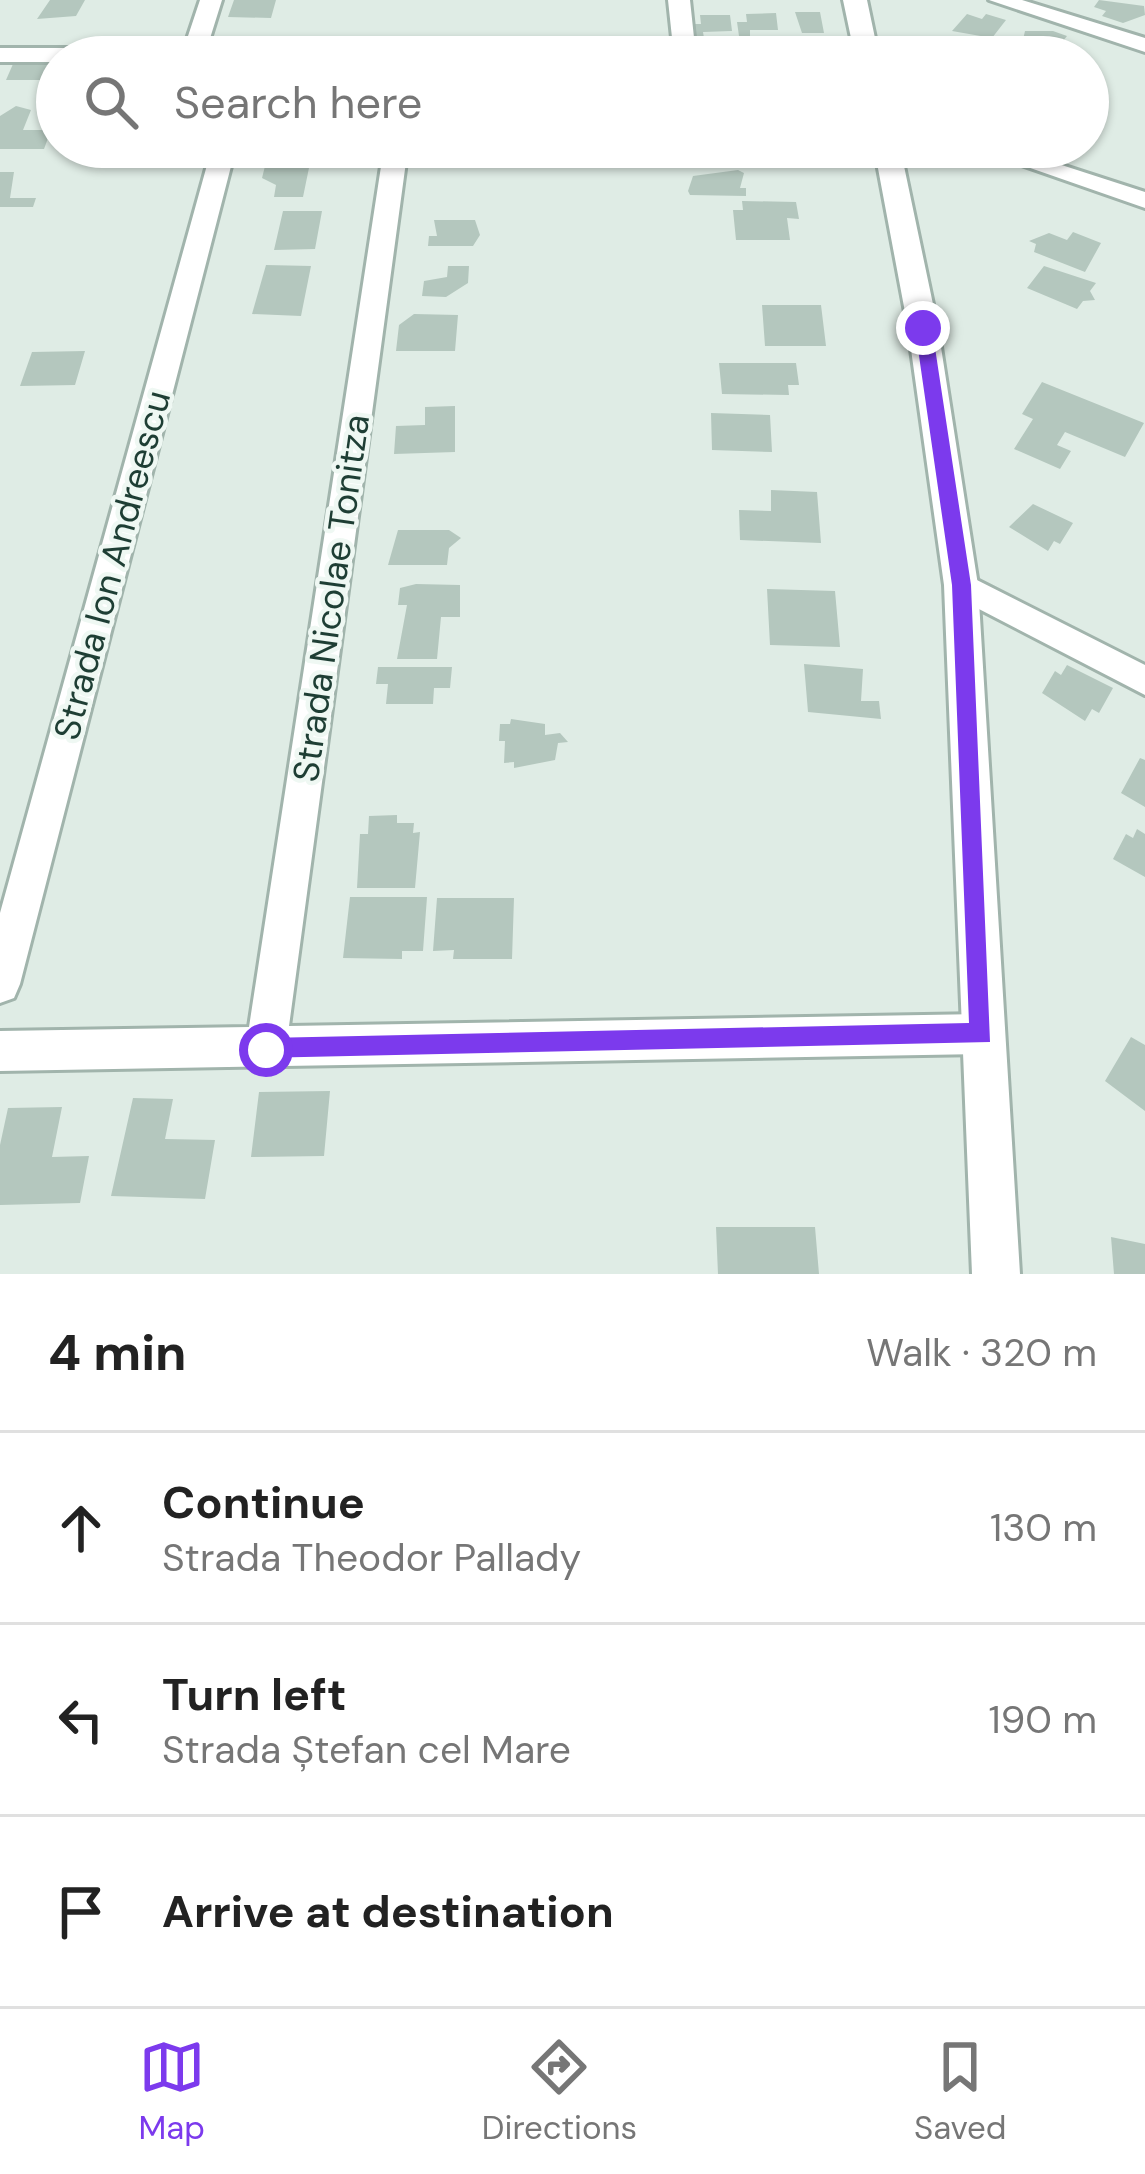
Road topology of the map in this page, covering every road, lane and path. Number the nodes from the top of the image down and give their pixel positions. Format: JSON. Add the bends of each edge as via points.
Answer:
{"nodes":[{"id":1,"x":212,"y":0,"type":"edge"},
{"id":2,"x":679,"y":0,"type":"edge"},
{"id":3,"x":855,"y":0,"type":"edge"},
{"id":4,"x":1000,"y":0,"type":"edge"},
{"id":5,"x":200,"y":36,"type":"edge"},
{"id":6,"x":683,"y":36,"type":"edge"},
{"id":7,"x":862,"y":36,"type":"edge"},
{"id":8,"x":1145,"y":44,"type":"edge"},
{"id":9,"x":0,"y":55,"type":"edge"},
{"id":10,"x":36,"y":55,"type":"edge"},
{"id":11,"x":218,"y":168,"type":"edge"},
{"id":12,"x":393,"y":168,"type":"edge"},
{"id":13,"x":891,"y":168,"type":"edge"},
{"id":14,"x":1047,"y":168,"type":"edge"},
{"id":15,"x":1145,"y":200,"type":"edge"},
{"id":16,"x":961,"y":585,"type":"junction"},
{"id":17,"x":1145,"y":681,"type":"edge"},
{"id":18,"x":0,"y":984,"type":"edge"},
{"id":19,"x":982,"y":1034,"type":"junction"},
{"id":20,"x":266,"y":1050,"type":"junction"},
{"id":21,"x":0,"y":1052,"type":"edge"},
{"id":22,"x":996,"y":1274,"type":"edge"}],
"edges":[{"from":1,"to":5,"type":"street"},
{"from":2,"to":6,"type":"street"},
{"from":3,"to":7,"type":"street"},
{"from":4,"to":8,"type":"street"},
{"from":9,"to":10,"type":"street"},
{"from":11,"to":18,"type":"street","name":"Strada Ion Andreescu"},
{"from":12,"to":20,"type":"street","name":"Strada Nicolae Tonitza"},
{"from":13,"to":16,"type":"street"},
{"from":14,"to":15,"type":"street"},
{"from":16,"to":17,"type":"street"},
{"from":16,"to":19,"type":"street"},
{"from":19,"to":20,"type":"street"},
{"from":19,"to":22,"type":"street"},
{"from":20,"to":21,"type":"street"}]}
